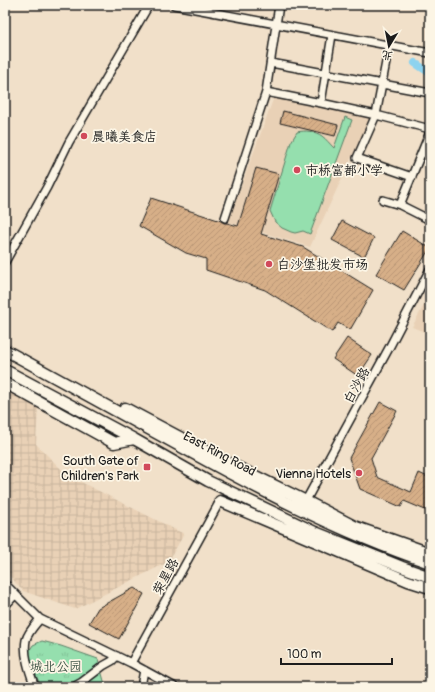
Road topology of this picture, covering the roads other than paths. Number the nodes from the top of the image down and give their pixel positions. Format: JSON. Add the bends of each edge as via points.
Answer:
{"nodes":[{"id":1,"x":149,"y":5,"type":"edge"},
{"id":2,"x":174,"y":5,"type":"edge"},
{"id":3,"x":280,"y":5,"type":"edge"},
{"id":4,"x":277,"y":25,"type":"junction"},
{"id":5,"x":332,"y":35,"type":"junction"},
{"id":6,"x":389,"y":46,"type":"junction"},
{"id":7,"x":430,"y":54,"type":"edge"},
{"id":8,"x":271,"y":63,"type":"junction"},
{"id":9,"x":327,"y":73,"type":"junction"},
{"id":10,"x":382,"y":84,"type":"junction"},
{"id":11,"x":266,"y":92,"type":"junction"},
{"id":12,"x":430,"y":93,"type":"edge"},
{"id":13,"x":321,"y":103,"type":"junction"},
{"id":14,"x":376,"y":115,"type":"junction"},
{"id":15,"x":430,"y":131,"type":"edge"},
{"id":16,"x":412,"y":177,"type":"junction"},
{"id":17,"x":383,"y":200,"type":"dead end"},
{"id":18,"x":400,"y":206,"type":"junction"},
{"id":19,"x":224,"y":218,"type":"dead end"},
{"id":20,"x":430,"y":220,"type":"edge"},
{"id":21,"x":5,"y":262,"type":"edge"},
{"id":22,"x":430,"y":270,"type":"edge"},
{"id":23,"x":5,"y":343,"type":"edge"},
{"id":24,"x":5,"y":350,"type":"edge"},
{"id":25,"x":5,"y":370,"type":"edge"},
{"id":26,"x":5,"y":383,"type":"edge"},
{"id":27,"x":134,"y":439,"type":"junction"},
{"id":28,"x":194,"y":454,"type":"junction"},
{"id":29,"x":219,"y":458,"type":"junction"},
{"id":30,"x":185,"y":468,"type":"junction"},
{"id":31,"x":235,"y":477,"type":"junction"},
{"id":32,"x":227,"y":490,"type":"junction"},
{"id":33,"x":220,"y":501,"type":"junction"},
{"id":34,"x":306,"y":501,"type":"junction"},
{"id":35,"x":253,"y":503,"type":"junction"},
{"id":36,"x":300,"y":510,"type":"junction"},
{"id":37,"x":430,"y":552,"type":"edge"},
{"id":38,"x":430,"y":563,"type":"edge"},
{"id":39,"x":430,"y":577,"type":"edge"},
{"id":40,"x":5,"y":584,"type":"edge"},
{"id":41,"x":430,"y":588,"type":"edge"},
{"id":42,"x":16,"y":595,"type":"junction"},
{"id":43,"x":5,"y":606,"type":"edge"},
{"id":44,"x":40,"y":619,"type":"junction"},
{"id":45,"x":117,"y":656,"type":"junction"},
{"id":46,"x":132,"y":663,"type":"junction"},
{"id":47,"x":144,"y":670,"type":"junction"},
{"id":48,"x":35,"y":687,"type":"edge"},
{"id":49,"x":73,"y":687,"type":"edge"},
{"id":50,"x":143,"y":687,"type":"edge"},
{"id":51,"x":175,"y":687,"type":"edge"}],
"edges":[{"from":1,"to":21,"type":"street","via":[[69,142]]},
{"from":2,"to":4,"type":"street"},
{"from":3,"to":4,"type":"street"},
{"from":4,"to":5,"type":"street"},
{"from":4,"to":8,"type":"street"},
{"from":5,"to":6,"type":"street"},
{"from":5,"to":9,"type":"street"},
{"from":6,"to":7,"type":"street"},
{"from":6,"to":10,"type":"street"},
{"from":8,"to":9,"type":"street"},
{"from":8,"to":11,"type":"street"},
{"from":9,"to":10,"type":"street"},
{"from":9,"to":13,"type":"street"},
{"from":10,"to":12,"type":"street"},
{"from":10,"to":14,"type":"street"},
{"from":11,"to":13,"type":"street"},
{"from":11,"to":19,"type":"street"},
{"from":13,"to":14,"type":"street"},
{"from":14,"to":15,"type":"street"},
{"from":14,"to":16,"type":"street","via":[[357,158]]},
{"from":15,"to":16,"type":"street"},
{"from":16,"to":18,"type":"street"},
{"from":17,"to":18,"type":"street"},
{"from":18,"to":20,"type":"street"},
{"from":22,"to":34,"type":"street","name":"白沙路"},
{"from":23,"to":29,"type":"main road"},
{"from":24,"to":28,"type":"main road","name":"East Ring Road"},
{"from":25,"to":27,"type":"main road"},
{"from":26,"to":27,"type":"main road","via":[[114,443]]},
{"from":27,"to":30,"type":"main road"},
{"from":28,"to":30,"type":"main road"},
{"from":28,"to":31,"type":"main road","name":"East Ring Road"},
{"from":29,"to":31,"type":"main road"},
{"from":29,"to":34,"type":"main road"},
{"from":30,"to":32,"type":"main road"},
{"from":31,"to":32,"type":"main road"},
{"from":31,"to":36,"type":"main road","name":"East Ring Road"},
{"from":32,"to":33,"type":"main road"},
{"from":32,"to":35,"type":"main road"},
{"from":33,"to":35,"type":"main road"},
{"from":33,"to":41,"type":"main road"},
{"from":33,"to":46,"type":"street","name":"荣星路"},
{"from":34,"to":36,"type":"street","name":"白沙路"},
{"from":34,"to":37,"type":"main road","via":[[356,527]]},
{"from":35,"to":39,"type":"main road","via":[[315,532]]},
{"from":36,"to":38,"type":"main road","name":"East Ring Road"},
{"from":40,"to":42,"type":"street"},
{"from":42,"to":43,"type":"street"},
{"from":42,"to":44,"type":"street"},
{"from":44,"to":45,"type":"street"},
{"from":44,"to":48,"type":"street","via":[[27,639],[26,650]]},
{"from":45,"to":46,"type":"street"},
{"from":45,"to":49,"type":"street"},
{"from":46,"to":47,"type":"street"},
{"from":47,"to":50,"type":"street"},
{"from":47,"to":51,"type":"street"}]}
